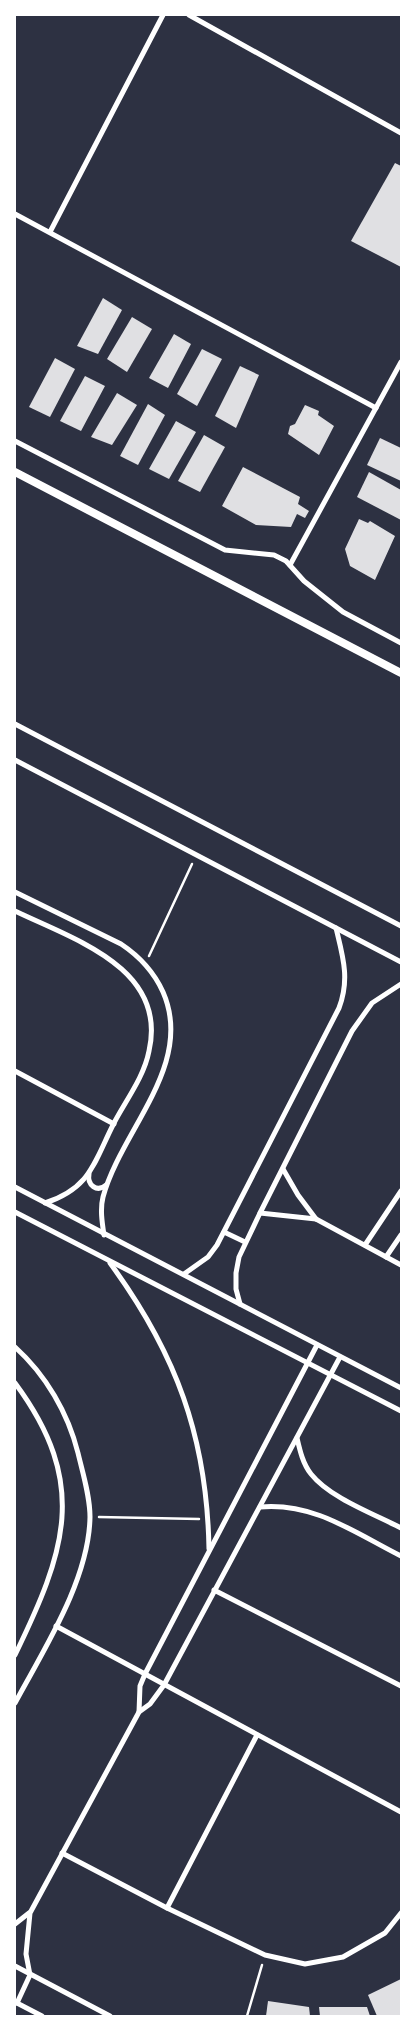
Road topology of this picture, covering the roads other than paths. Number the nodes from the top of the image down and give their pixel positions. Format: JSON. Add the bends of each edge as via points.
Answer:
{"nodes":[{"id":1,"x":162,"y":15,"type":"edge"},
{"id":2,"x":189,"y":15,"type":"edge"},
{"id":3,"x":401,"y":133,"type":"edge"},
{"id":4,"x":15,"y":214,"type":"edge"},
{"id":5,"x":50,"y":232,"type":"junction"},
{"id":6,"x":401,"y":362,"type":"edge"},
{"id":7,"x":376,"y":408,"type":"junction"},
{"id":8,"x":15,"y":441,"type":"edge"},
{"id":9,"x":15,"y":472,"type":"edge"},
{"id":10,"x":290,"y":565,"type":"junction"},
{"id":11,"x":401,"y":643,"type":"edge"},
{"id":12,"x":401,"y":672,"type":"edge"},
{"id":13,"x":15,"y":724,"type":"edge"},
{"id":14,"x":15,"y":760,"type":"edge"},
{"id":15,"x":15,"y":892,"type":"edge"},
{"id":16,"x":15,"y":911,"type":"edge"},
{"id":17,"x":401,"y":926,"type":"edge"},
{"id":18,"x":336,"y":928,"type":"junction"},
{"id":19,"x":401,"y":962,"type":"edge"},
{"id":20,"x":401,"y":984,"type":"edge"},
{"id":21,"x":15,"y":1071,"type":"edge"},
{"id":22,"x":114,"y":1124,"type":"junction"},
{"id":23,"x":282,"y":1169,"type":"junction"},
{"id":24,"x":89,"y":1174,"type":"junction"},
{"id":25,"x":107,"y":1185,"type":"junction"},
{"id":26,"x":15,"y":1188,"type":"edge"},
{"id":27,"x":401,"y":1191,"type":"edge"},
{"id":28,"x":45,"y":1203,"type":"junction"},
{"id":29,"x":15,"y":1212,"type":"edge"},
{"id":30,"x":260,"y":1213,"type":"junction"},
{"id":31,"x":316,"y":1219,"type":"junction"},
{"id":32,"x":224,"y":1232,"type":"junction"},
{"id":33,"x":104,"y":1235,"type":"junction"},
{"id":34,"x":401,"y":1235,"type":"edge"},
{"id":35,"x":245,"y":1242,"type":"junction"},
{"id":36,"x":365,"y":1245,"type":"junction"},
{"id":37,"x":386,"y":1257,"type":"junction"},
{"id":38,"x":109,"y":1260,"type":"junction"},
{"id":39,"x":401,"y":1265,"type":"edge"},
{"id":40,"x":184,"y":1274,"type":"junction"},
{"id":41,"x":240,"y":1304,"type":"junction"},
{"id":42,"x":317,"y":1345,"type":"junction"},
{"id":43,"x":15,"y":1347,"type":"edge"},
{"id":44,"x":340,"y":1357,"type":"junction"},
{"id":45,"x":307,"y":1363,"type":"junction"},
{"id":46,"x":330,"y":1375,"type":"junction"},
{"id":47,"x":15,"y":1383,"type":"edge"},
{"id":48,"x":401,"y":1388,"type":"edge"},
{"id":49,"x":401,"y":1411,"type":"edge"},
{"id":50,"x":297,"y":1438,"type":"junction"},
{"id":51,"x":260,"y":1507,"type":"junction"},
{"id":52,"x":401,"y":1528,"type":"edge"},
{"id":53,"x":209,"y":1550,"type":"junction"},
{"id":54,"x":401,"y":1556,"type":"edge"},
{"id":55,"x":214,"y":1590,"type":"junction"},
{"id":56,"x":56,"y":1626,"type":"junction"},
{"id":57,"x":15,"y":1656,"type":"edge"},
{"id":58,"x":145,"y":1674,"type":"junction"},
{"id":59,"x":164,"y":1685,"type":"junction"},
{"id":60,"x":401,"y":1686,"type":"edge"},
{"id":61,"x":15,"y":1703,"type":"edge"},
{"id":62,"x":139,"y":1712,"type":"junction"},
{"id":63,"x":257,"y":1735,"type":"junction"},
{"id":64,"x":401,"y":1812,"type":"edge"},
{"id":65,"x":62,"y":1853,"type":"junction"},
{"id":66,"x":167,"y":1908,"type":"junction"},
{"id":67,"x":30,"y":1913,"type":"junction"},
{"id":68,"x":401,"y":1913,"type":"edge"},
{"id":69,"x":15,"y":1924,"type":"edge"},
{"id":70,"x":15,"y":1966,"type":"edge"},
{"id":71,"x":30,"y":1975,"type":"junction"},
{"id":72,"x":16,"y":2002,"type":"edge"},
{"id":73,"x":42,"y":2016,"type":"edge"},
{"id":74,"x":110,"y":2016,"type":"edge"}],
"edges":[{"from":1,"to":5,"type":"street"},
{"from":2,"to":3,"type":"street"},
{"from":4,"to":5,"type":"street"},
{"from":5,"to":7,"type":"street"},
{"from":6,"to":7,"type":"street"},
{"from":7,"to":10,"type":"street"},
{"from":8,"to":10,"type":"street","via":[[225,550],[274,555]]},
{"from":9,"to":12,"type":"street"},
{"from":10,"to":11,"type":"street","via":[[304,581],[343,612]]},
{"from":13,"to":17,"type":"street"},
{"from":14,"to":18,"type":"street"},
{"from":15,"to":25,"type":"street","via":[[121,944],[145,965],[159,983],[169,1006],[172,1029],[168,1056]]},
{"from":16,"to":22,"type":"street","via":[[118,964],[135,982],[147,1003],[152,1027],[149,1051]]},
{"from":18,"to":19,"type":"street"},
{"from":18,"to":32,"type":"street","via":[[346,966],[344,994]]},
{"from":20,"to":23,"type":"street","via":[[386,992],[361,1016]]},
{"from":21,"to":22,"type":"street"},
{"from":22,"to":24,"type":"street"},
{"from":23,"to":30,"type":"street"},
{"from":23,"to":31,"type":"street"},
{"from":24,"to":25,"type":"street","via":[[93,1187],[98,1189]]},
{"from":24,"to":28,"type":"street","via":[[71,1193]]},
{"from":25,"to":33,"type":"street","via":[[101,1206]]},
{"from":26,"to":28,"type":"street"},
{"from":27,"to":36,"type":"street"},
{"from":28,"to":33,"type":"street"},
{"from":29,"to":38,"type":"street"},
{"from":30,"to":31,"type":"street"},
{"from":30,"to":35,"type":"street"},
{"from":31,"to":36,"type":"street"},
{"from":32,"to":35,"type":"street"},
{"from":32,"to":40,"type":"street","via":[[208,1257]]},
{"from":33,"to":40,"type":"street"},
{"from":34,"to":37,"type":"street"},
{"from":35,"to":41,"type":"street","via":[[236,1273]]},
{"from":36,"to":37,"type":"street"},
{"from":37,"to":39,"type":"street"},
{"from":38,"to":45,"type":"street"},
{"from":38,"to":53,"type":"street","via":[[150,1323],[179,1382],[200,1454],[209,1519]]},
{"from":40,"to":41,"type":"street"},
{"from":41,"to":42,"type":"street"},
{"from":42,"to":44,"type":"street"},
{"from":42,"to":45,"type":"street"},
{"from":43,"to":56,"type":"street","via":[[31,1361],[57,1398],[74,1437],[85,1480],[90,1516],[85,1552]]},
{"from":44,"to":46,"type":"street"},
{"from":44,"to":48,"type":"street"},
{"from":45,"to":46,"type":"street"},
{"from":45,"to":53,"type":"street"},
{"from":46,"to":49,"type":"street"},
{"from":46,"to":50,"type":"street"},
{"from":47,"to":57,"type":"street","via":[[34,1409],[51,1444],[61,1482],[63,1521],[53,1570]]},
{"from":50,"to":51,"type":"street"},
{"from":50,"to":52,"type":"street","via":[[302,1457],[324,1487]]},
{"from":51,"to":54,"type":"street","via":[[278,1505],[314,1512]]},
{"from":51,"to":55,"type":"street"},
{"from":53,"to":58,"type":"street"},
{"from":55,"to":59,"type":"street"},
{"from":55,"to":60,"type":"street"},
{"from":56,"to":58,"type":"street"},
{"from":56,"to":61,"type":"street"},
{"from":58,"to":59,"type":"street"},
{"from":58,"to":62,"type":"street","via":[[140,1686]]},
{"from":59,"to":62,"type":"street","via":[[150,1704]]},
{"from":59,"to":63,"type":"street"},
{"from":62,"to":65,"type":"street"},
{"from":63,"to":64,"type":"street"},
{"from":63,"to":66,"type":"street"},
{"from":65,"to":66,"type":"street"},
{"from":65,"to":67,"type":"street"},
{"from":66,"to":68,"type":"street","via":[[265,1955],[305,1964],[343,1957],[385,1933]]},
{"from":67,"to":69,"type":"street"},
{"from":67,"to":71,"type":"street","via":[[26,1954]]},
{"from":70,"to":71,"type":"street"},
{"from":71,"to":72,"type":"street"},
{"from":71,"to":74,"type":"street"},
{"from":72,"to":73,"type":"street"}]}
